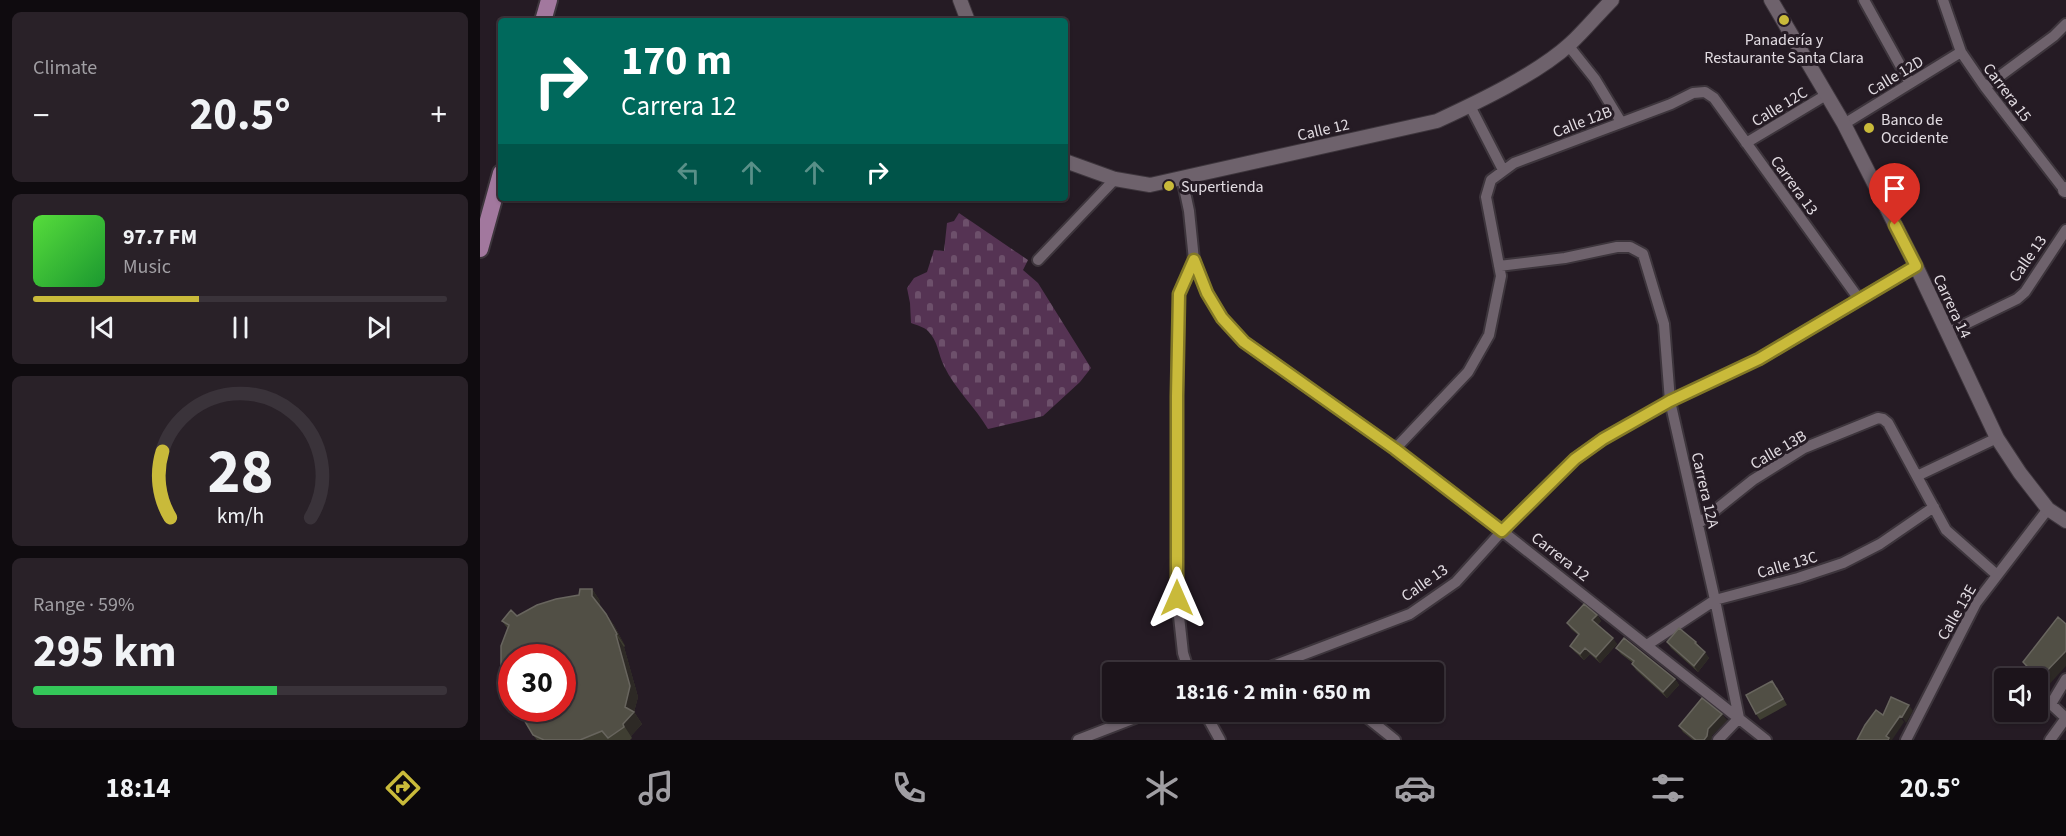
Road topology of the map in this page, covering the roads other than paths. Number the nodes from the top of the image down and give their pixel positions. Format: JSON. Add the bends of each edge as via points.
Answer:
{"nodes":[{"id":1,"x":549,"y":0,"type":"edge"},
{"id":2,"x":960,"y":0,"type":"edge"},
{"id":3,"x":1612,"y":0,"type":"edge"},
{"id":4,"x":1771,"y":0,"type":"edge"},
{"id":5,"x":1864,"y":0,"type":"edge"},
{"id":6,"x":1943,"y":0,"type":"edge"},
{"id":7,"x":544,"y":18,"type":"edge"},
{"id":8,"x":967,"y":18,"type":"edge"},
{"id":9,"x":2066,"y":24,"type":"edge"},
{"id":10,"x":1569,"y":45,"type":"junction"},
{"id":11,"x":1961,"y":52,"type":"junction"},
{"id":12,"x":1910,"y":83,"type":"junction"},
{"id":13,"x":1984,"y":87,"type":"junction"},
{"id":14,"x":1705,"y":92,"type":"joint"},
{"id":15,"x":1826,"y":95,"type":"junction"},
{"id":16,"x":1470,"y":106,"type":"junction"},
{"id":17,"x":1621,"y":122,"type":"junction"},
{"id":18,"x":1844,"y":124,"type":"junction"},
{"id":19,"x":1746,"y":143,"type":"junction"},
{"id":20,"x":1068,"y":162,"type":"edge"},
{"id":21,"x":1503,"y":170,"type":"junction"},
{"id":22,"x":1182,"y":178,"type":"junction"},
{"id":23,"x":1115,"y":179,"type":"junction"},
{"id":24,"x":498,"y":184,"type":"edge"},
{"id":25,"x":2065,"y":190,"type":"edge"},
{"id":26,"x":2066,"y":230,"type":"edge"},
{"id":27,"x":480,"y":249,"type":"edge"},
{"id":28,"x":1038,"y":260,"type":"dead end"},
{"id":29,"x":1194,"y":260,"type":"junction"},
{"id":30,"x":1499,"y":266,"type":"junction"},
{"id":31,"x":1916,"y":266,"type":"junction"},
{"id":32,"x":1859,"y":299,"type":"junction"},
{"id":33,"x":1947,"y":333,"type":"junction"},
{"id":34,"x":1670,"y":401,"type":"junction"},
{"id":35,"x":1997,"y":438,"type":"junction"},
{"id":36,"x":1395,"y":449,"type":"junction"},
{"id":37,"x":1917,"y":476,"type":"junction"},
{"id":38,"x":1934,"y":507,"type":"junction"},
{"id":39,"x":2048,"y":509,"type":"junction"},
{"id":40,"x":2066,"y":521,"type":"edge"},
{"id":41,"x":1698,"y":524,"type":"junction"},
{"id":42,"x":1502,"y":531,"type":"junction"},
{"id":43,"x":1997,"y":575,"type":"junction"},
{"id":44,"x":1715,"y":600,"type":"junction"},
{"id":45,"x":1647,"y":645,"type":"junction"},
{"id":46,"x":1186,"y":662,"type":"edge"},
{"id":47,"x":1288,"y":662,"type":"edge"},
{"id":48,"x":2066,"y":679,"type":"edge"},
{"id":49,"x":1739,"y":718,"type":"junction"},
{"id":50,"x":2066,"y":718,"type":"edge"},
{"id":51,"x":1125,"y":722,"type":"edge"},
{"id":52,"x":1210,"y":722,"type":"edge"},
{"id":53,"x":1373,"y":722,"type":"edge"},
{"id":54,"x":1078,"y":740,"type":"edge"},
{"id":55,"x":1220,"y":740,"type":"edge"},
{"id":56,"x":1395,"y":740,"type":"edge"},
{"id":57,"x":1718,"y":740,"type":"edge"},
{"id":58,"x":1766,"y":740,"type":"edge"},
{"id":59,"x":1906,"y":740,"type":"edge"},
{"id":60,"x":2050,"y":740,"type":"edge"}],
"edges":[{"from":1,"to":7,"type":"main road"},
{"from":2,"to":8,"type":"street"},
{"from":3,"to":10,"type":"street","name":"Calle 12"},
{"from":4,"to":15,"type":"street","name":"Carrera 14"},
{"from":5,"to":12,"type":"street"},
{"from":6,"to":11,"type":"street","name":"Carrera 15"},
{"from":9,"to":13,"type":"street"},
{"from":10,"to":16,"type":"street","name":"Calle 12"},
{"from":10,"to":17,"type":"street","via":[[1595,78]]},
{"from":11,"to":12,"type":"street","name":"Calle 12D"},
{"from":11,"to":13,"type":"street","name":"Carrera 15"},
{"from":12,"to":18,"type":"street","name":"Calle 12D"},
{"from":13,"to":25,"type":"street","name":"Carrera 15"},
{"from":14,"to":17,"type":"street","name":"Calle 12B","via":[[1693,93]]},
{"from":14,"to":19,"type":"street","name":"Carrera 13","via":[[1714,98]]},
{"from":15,"to":18,"type":"street","name":"Carrera 14"},
{"from":15,"to":19,"type":"street","name":"Calle 12C"},
{"from":16,"to":21,"type":"street"},
{"from":16,"to":22,"type":"street","name":"Calle 12","via":[[1437,121]]},
{"from":17,"to":21,"type":"street","name":"Calle 12B"},
{"from":18,"to":31,"type":"street","name":"Carrera 14"},
{"from":19,"to":32,"type":"street","name":"Carrera 13"},
{"from":20,"to":23,"type":"street"},
{"from":21,"to":30,"type":"street","via":[[1491,180],[1486,197]]},
{"from":22,"to":23,"type":"street","name":"Calle 12","via":[[1150,185]]},
{"from":22,"to":29,"type":"street","name":"Carrera 12"},
{"from":23,"to":28,"type":"street"},
{"from":24,"to":27,"type":"main road"},
{"from":26,"to":33,"type":"street","name":"Calle 13","via":[[2025,292]]},
{"from":29,"to":36,"type":"street","name":"Carrera 12","via":[[1222,318],[1244,342]]},
{"from":29,"to":46,"type":"street","via":[[1179,294],[1177,598]]},
{"from":30,"to":34,"type":"street","name":"Carrera 12A","via":[[1617,248],[1629,247],[1643,254],[1664,324]]},
{"from":30,"to":36,"type":"street","via":[[1489,335],[1468,372]]},
{"from":31,"to":32,"type":"street","name":"Calle 13"},
{"from":31,"to":33,"type":"street","name":"Carrera 14"},
{"from":32,"to":34,"type":"street","name":"Calle 13","via":[[1759,359]]},
{"from":33,"to":35,"type":"street","name":"Carrera 14"},
{"from":34,"to":41,"type":"street","name":"Carrera 12A"},
{"from":34,"to":42,"type":"street","name":"Calle 13","via":[[1575,459]]},
{"from":35,"to":37,"type":"street"},
{"from":35,"to":39,"type":"street","name":"Carrera 14"},
{"from":36,"to":42,"type":"street","name":"Carrera 12"},
{"from":37,"to":38,"type":"street"},
{"from":37,"to":41,"type":"street","name":"Calle 13B","via":[[1888,423],[1878,418],[1804,448],[1753,480]]},
{"from":38,"to":43,"type":"street","via":[[1946,530]]},
{"from":38,"to":44,"type":"street","name":"Calle 13C","via":[[1880,544],[1843,563]]},
{"from":39,"to":40,"type":"street","name":"Carrera 14"},
{"from":39,"to":43,"type":"street","name":"Calle 13E"},
{"from":41,"to":44,"type":"street","name":"Carrera 12A"},
{"from":42,"to":45,"type":"street","name":"Carrera 12"},
{"from":42,"to":47,"type":"street","name":"Calle 13","via":[[1456,582],[1410,614]]},
{"from":43,"to":59,"type":"street","name":"Calle 13E","via":[[1976,603]]},
{"from":44,"to":45,"type":"street","name":"Calle 13C"},
{"from":44,"to":49,"type":"street","name":"Carrera 12A"},
{"from":45,"to":49,"type":"street","name":"Carrera 12"},
{"from":48,"to":50,"type":"street","via":[[2052,704]]},
{"from":49,"to":57,"type":"street"},
{"from":49,"to":58,"type":"street","name":"Carrera 12"},
{"from":50,"to":60,"type":"street"},
{"from":51,"to":54,"type":"street"},
{"from":52,"to":55,"type":"street"},
{"from":53,"to":56,"type":"street"}]}
